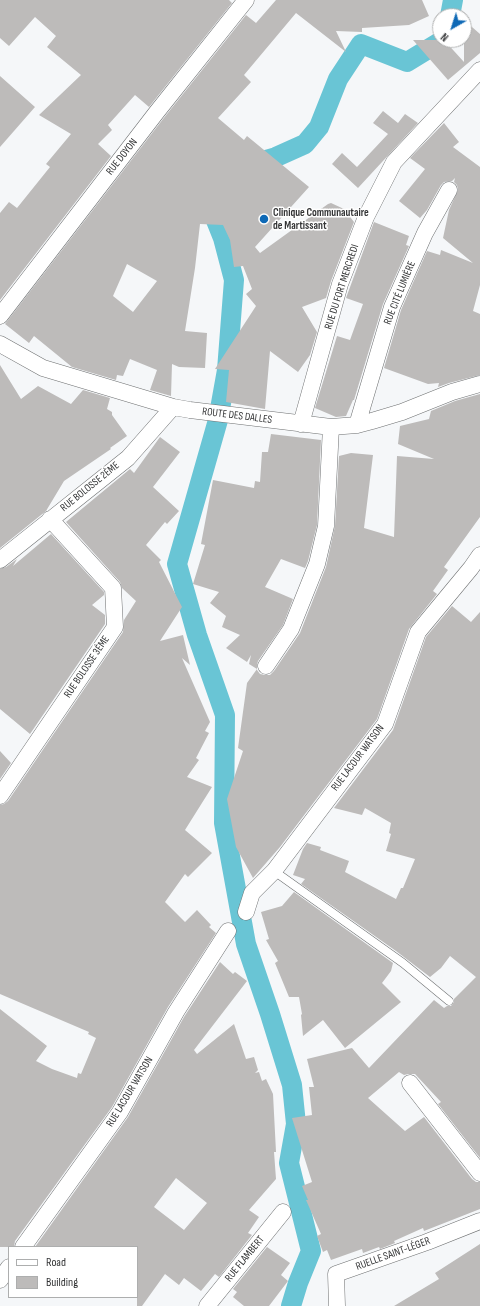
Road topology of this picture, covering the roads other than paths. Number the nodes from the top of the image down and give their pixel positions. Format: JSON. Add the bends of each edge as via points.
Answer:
{"nodes":[{"id":1,"x":246,"y":0,"type":"edge"},
{"id":2,"x":480,"y":70,"type":"edge"},
{"id":3,"x":449,"y":190,"type":"dead end"},
{"id":4,"x":0,"y":316,"type":"edge"},
{"id":5,"x":0,"y":344,"type":"edge"},
{"id":6,"x":480,"y":384,"type":"edge"},
{"id":7,"x":173,"y":407,"type":"junction"},
{"id":8,"x":301,"y":424,"type":"junction"},
{"id":9,"x":357,"y":425,"type":"junction"},
{"id":10,"x":332,"y":427,"type":"junction"},
{"id":11,"x":50,"y":519,"type":"junction"},
{"id":12,"x":0,"y":560,"type":"edge"},
{"id":13,"x":477,"y":567,"type":"edge"},
{"id":14,"x":266,"y":666,"type":"dead end"},
{"id":15,"x":0,"y":796,"type":"edge"},
{"id":16,"x":274,"y":871,"type":"junction"},
{"id":17,"x":246,"y":912,"type":"dead end"},
{"id":18,"x":228,"y":931,"type":"dead end"},
{"id":19,"x":449,"y":1002,"type":"dead end"},
{"id":20,"x":410,"y":1084,"type":"dead end"},
{"id":21,"x":480,"y":1173,"type":"edge"},
{"id":22,"x":283,"y":1212,"type":"dead end"},
{"id":23,"x":480,"y":1222,"type":"edge"},
{"id":24,"x":25,"y":1246,"type":"edge"},
{"id":25,"x":8,"y":1268,"type":"edge"},
{"id":26,"x":0,"y":1280,"type":"edge"},
{"id":27,"x":207,"y":1306,"type":"edge"},
{"id":28,"x":337,"y":1306,"type":"edge"}],
"edges":[{"from":1,"to":4,"type":"street","name":"RUE DOYON"},
{"from":2,"to":8,"type":"street","name":"RUE DU FORT MERCREDI","via":[[394,162],[373,203],[340,284]]},
{"from":3,"to":9,"type":"street","name":"RUE CITÉ LUMIÈRE","via":[[425,233],[392,307]]},
{"from":5,"to":7,"type":"street","name":"ROUTE DES DALLES","via":[[43,368]]},
{"from":6,"to":9,"type":"street","name":"ROUTE DES DALLES"},
{"from":7,"to":8,"type":"street","name":"ROUTE DES DALLES"},
{"from":7,"to":11,"type":"street","name":"RUE BOLOSSE 2ÈME","via":[[128,458]]},
{"from":8,"to":10,"type":"street","name":"ROUTE DES DALLES"},
{"from":9,"to":10,"type":"street","name":"ROUTE DES DALLES"},
{"from":10,"to":14,"type":"street","via":[[326,526],[317,564],[291,629]]},
{"from":11,"to":12,"type":"street","name":"RUE BOLOSSE 2ÈME"},
{"from":11,"to":15,"type":"street","name":"RUE BOLOSSE 3ÈME","via":[[113,588],[115,627]]},
{"from":13,"to":16,"type":"street","name":"RUE LACOUR WATSON","via":[[418,632],[385,724]]},
{"from":16,"to":17,"type":"street","name":"RUE LACOUR WATSON","via":[[252,893]]},
{"from":16,"to":19,"type":"lane","via":[[403,963]]},
{"from":18,"to":24,"type":"street","name":"RUE LACOUR WATSON","via":[[176,1012],[120,1112]]},
{"from":20,"to":21,"type":"street"},
{"from":22,"to":27,"type":"street","name":"RUE FLAMBERT"},
{"from":23,"to":28,"type":"street","name":"RUELLE SAINT-LÉGER","via":[[336,1274]]},
{"from":25,"to":26,"type":"street"}]}
